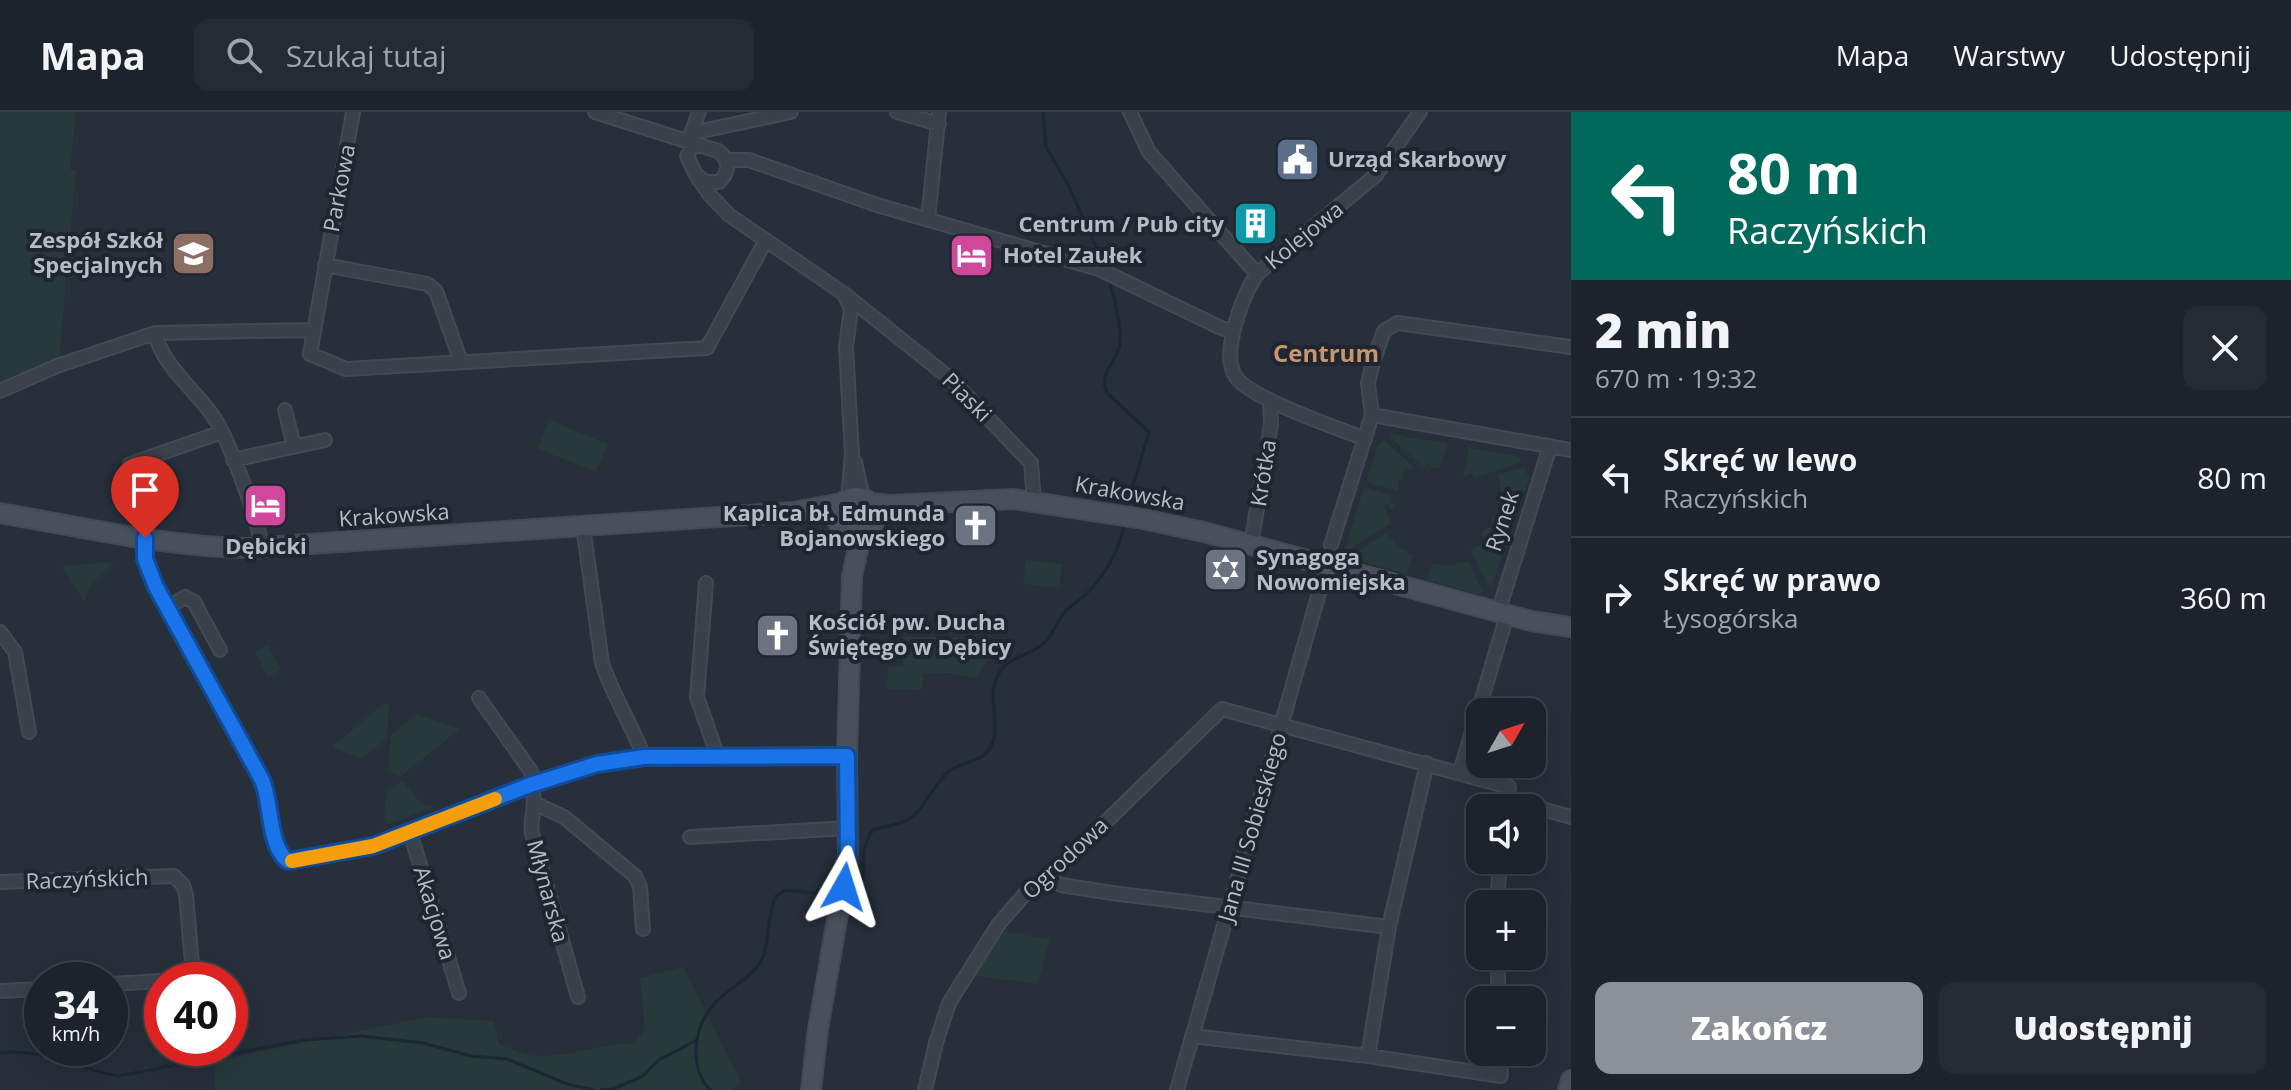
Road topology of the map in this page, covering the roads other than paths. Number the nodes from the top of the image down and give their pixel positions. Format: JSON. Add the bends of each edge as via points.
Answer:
{"nodes":[{"id":1,"x":353,"y":112,"type":"edge"},
{"id":2,"x":595,"y":112,"type":"edge"},
{"id":3,"x":791,"y":112,"type":"edge"},
{"id":4,"x":897,"y":112,"type":"edge"},
{"id":5,"x":1130,"y":112,"type":"edge"},
{"id":6,"x":1420,"y":112,"type":"edge"},
{"id":7,"x":939,"y":118,"type":"edge"},
{"id":8,"x":696,"y":133,"type":"edge"},
{"id":9,"x":666,"y":134,"type":"junction"},
{"id":10,"x":726,"y":160,"type":"junction"},
{"id":11,"x":688,"y":161,"type":"junction"},
{"id":12,"x":698,"y":178,"type":"junction"},
{"id":13,"x":719,"y":182,"type":"junction"},
{"id":14,"x":723,"y":209,"type":"junction"},
{"id":15,"x":928,"y":220,"type":"junction"},
{"id":16,"x":766,"y":240,"type":"junction"},
{"id":17,"x":325,"y":265,"type":"junction"},
{"id":18,"x":1257,"y":274,"type":"junction"},
{"id":19,"x":843,"y":293,"type":"junction"},
{"id":20,"x":870,"y":313,"type":"junction"},
{"id":21,"x":850,"y":318,"type":"junction"},
{"id":22,"x":313,"y":330,"type":"junction"},
{"id":23,"x":1233,"y":331,"type":"junction"},
{"id":24,"x":155,"y":333,"type":"junction"},
{"id":25,"x":1571,"y":347,"type":"edge"},
{"id":26,"x":461,"y":362,"type":"junction"},
{"id":27,"x":0,"y":391,"type":"edge"},
{"id":28,"x":1270,"y":400,"type":"junction"},
{"id":29,"x":285,"y":410,"type":"dead end"},
{"id":30,"x":1372,"y":415,"type":"junction"},
{"id":31,"x":222,"y":432,"type":"junction"},
{"id":32,"x":1365,"y":439,"type":"junction"},
{"id":33,"x":325,"y":440,"type":"dead end"},
{"id":34,"x":294,"y":446,"type":"junction"},
{"id":35,"x":1550,"y":446,"type":"junction"},
{"id":36,"x":1571,"y":450,"type":"edge"},
{"id":37,"x":233,"y":460,"type":"junction"},
{"id":38,"x":130,"y":464,"type":"dead end"},
{"id":39,"x":856,"y":501,"type":"junction"},
{"id":40,"x":1034,"y":501,"type":"junction"},
{"id":41,"x":920,"y":504,"type":"junction"},
{"id":42,"x":794,"y":512,"type":"junction"},
{"id":43,"x":0,"y":513,"type":"edge"},
{"id":44,"x":583,"y":526,"type":"junction"},
{"id":45,"x":855,"y":529,"type":"junction"},
{"id":46,"x":145,"y":538,"type":"junction"},
{"id":47,"x":1251,"y":545,"type":"junction"},
{"id":48,"x":1331,"y":545,"type":"dead end"},
{"id":49,"x":262,"y":547,"type":"junction"},
{"id":50,"x":1327,"y":565,"type":"junction"},
{"id":51,"x":706,"y":583,"type":"dead end"},
{"id":52,"x":167,"y":608,"type":"junction"},
{"id":53,"x":1502,"y":614,"type":"junction"},
{"id":54,"x":1571,"y":627,"type":"edge"},
{"id":55,"x":0,"y":632,"type":"edge"},
{"id":56,"x":220,"y":650,"type":"dead end"},
{"id":57,"x":479,"y":698,"type":"dead end"},
{"id":58,"x":1281,"y":726,"type":"junction"},
{"id":59,"x":29,"y":732,"type":"dead end"},
{"id":60,"x":847,"y":756,"type":"junction"},
{"id":61,"x":644,"y":757,"type":"junction"},
{"id":62,"x":718,"y":757,"type":"junction"},
{"id":63,"x":1427,"y":763,"type":"junction"},
{"id":64,"x":1460,"y":772,"type":"junction"},
{"id":65,"x":533,"y":784,"type":"junction"},
{"id":66,"x":1508,"y":794,"type":"edge"},
{"id":67,"x":536,"y":804,"type":"junction"},
{"id":68,"x":1546,"y":812,"type":"edge"},
{"id":69,"x":1571,"y":817,"type":"edge"},
{"id":70,"x":848,"y":828,"type":"junction"},
{"id":71,"x":410,"y":832,"type":"junction"},
{"id":72,"x":690,"y":837,"type":"dead end"},
{"id":73,"x":1047,"y":879,"type":"junction"},
{"id":74,"x":0,"y":882,"type":"edge"},
{"id":75,"x":1229,"y":907,"type":"junction"},
{"id":76,"x":1389,"y":927,"type":"junction"},
{"id":77,"x":643,"y":929,"type":"dead end"},
{"id":78,"x":192,"y":962,"type":"edge"},
{"id":79,"x":24,"y":990,"type":"edge"},
{"id":80,"x":0,"y":991,"type":"edge"},
{"id":81,"x":459,"y":993,"type":"dead end"},
{"id":82,"x":578,"y":997,"type":"dead end"},
{"id":83,"x":1192,"y":1036,"type":"junction"},
{"id":84,"x":1368,"y":1056,"type":"junction"},
{"id":85,"x":1501,"y":1066,"type":"edge"},
{"id":86,"x":1571,"y":1080,"type":"edge"},
{"id":87,"x":811,"y":1090,"type":"edge"},
{"id":88,"x":925,"y":1090,"type":"edge"},
{"id":89,"x":1177,"y":1090,"type":"edge"},
{"id":90,"x":1568,"y":1090,"type":"edge"}],
"edges":[{"from":1,"to":17,"type":"street","name":"Parkowa"},
{"from":2,"to":9,"type":"street"},
{"from":3,"to":8,"type":"street"},
{"from":4,"to":7,"type":"street"},
{"from":5,"to":18,"type":"street","via":[[1149,152]]},
{"from":6,"to":18,"type":"street","name":"Kolejowa","via":[[1376,175]]},
{"from":7,"to":15,"type":"street"},
{"from":8,"to":9,"type":"street"},
{"from":8,"to":10,"type":"street"},
{"from":8,"to":11,"type":"street"},
{"from":9,"to":11,"type":"street","name":"Piaski"},
{"from":10,"to":13,"type":"street","via":[[727,171]]},
{"from":10,"to":15,"type":"street","via":[[749,160]]},
{"from":11,"to":12,"type":"street","name":"Piaski"},
{"from":12,"to":13,"type":"street"},
{"from":12,"to":14,"type":"street","name":"Piaski"},
{"from":13,"to":14,"type":"street"},
{"from":14,"to":16,"type":"street","name":"Piaski"},
{"from":15,"to":23,"type":"street","via":[[1099,269]]},
{"from":16,"to":19,"type":"street","name":"Piaski"},
{"from":16,"to":26,"type":"street","via":[[707,348]]},
{"from":17,"to":22,"type":"street","name":"Parkowa"},
{"from":17,"to":26,"type":"street","via":[[427,284],[436,291]]},
{"from":18,"to":23,"type":"street","name":"Kolejowa"},
{"from":19,"to":20,"type":"street","name":"Piaski"},
{"from":19,"to":21,"type":"street"},
{"from":20,"to":21,"type":"street"},
{"from":20,"to":40,"type":"street","name":"Piaski","via":[[952,380],[1031,463]]},
{"from":21,"to":39,"type":"street","via":[[846,347]]},
{"from":22,"to":24,"type":"street"},
{"from":22,"to":26,"type":"street","via":[[310,354],[346,369]]},
{"from":23,"to":28,"type":"street","name":"Kolejowa","via":[[1229,355],[1235,376]]},
{"from":24,"to":27,"type":"street"},
{"from":24,"to":31,"type":"street","via":[[161,351]]},
{"from":25,"to":30,"type":"street","via":[[1397,323],[1384,331],[1373,362],[1368,383]]},
{"from":28,"to":32,"type":"street","name":"Kolejowa"},
{"from":28,"to":47,"type":"street","name":"Krótka","via":[[1271,424]]},
{"from":29,"to":34,"type":"street"},
{"from":30,"to":32,"type":"street"},
{"from":30,"to":35,"type":"street"},
{"from":31,"to":37,"type":"street"},
{"from":31,"to":38,"type":"street"},
{"from":32,"to":48,"type":"street"},
{"from":33,"to":34,"type":"street"},
{"from":34,"to":37,"type":"street"},
{"from":35,"to":36,"type":"street"},
{"from":35,"to":53,"type":"street","name":"Rynek"},
{"from":37,"to":49,"type":"street"},
{"from":39,"to":41,"type":"street","name":"Krakowska"},
{"from":39,"to":42,"type":"street","name":"Krakowska"},
{"from":39,"to":45,"type":"street","via":[[837,514]]},
{"from":39,"to":45,"type":"street","via":[[876,513]]},
{"from":40,"to":41,"type":"street","name":"Krakowska"},
{"from":40,"to":47,"type":"street","name":"Krakowska"},
{"from":41,"to":45,"type":"street","name":"Krakowska"},
{"from":42,"to":44,"type":"street","name":"Krakowska"},
{"from":42,"to":45,"type":"street","name":"Krakowska"},
{"from":43,"to":46,"type":"street","name":"Krakowska"},
{"from":44,"to":49,"type":"street","name":"Krakowska"},
{"from":44,"to":61,"type":"street","via":[[602,663]]},
{"from":45,"to":60,"type":"street"},
{"from":46,"to":49,"type":"street","name":"Krakowska","via":[[221,548]]},
{"from":46,"to":52,"type":"street","via":[[147,566]]},
{"from":47,"to":50,"type":"street","name":"Krakowska"},
{"from":50,"to":53,"type":"street"},
{"from":50,"to":58,"type":"street","name":"Jana III Sobieskiego"},
{"from":51,"to":62,"type":"street","via":[[697,697]]},
{"from":52,"to":56,"type":"street","via":[[185,597],[194,602]]},
{"from":52,"to":71,"type":"street","via":[[262,780],[283,858],[295,861],[373,846]]},
{"from":53,"to":54,"type":"street"},
{"from":53,"to":64,"type":"street","name":"Rynek"},
{"from":55,"to":59,"type":"street","via":[[15,652]]},
{"from":57,"to":65,"type":"street","name":"Młynarska","via":[[530,770]]},
{"from":58,"to":63,"type":"street","name":"Ogrodowa"},
{"from":58,"to":73,"type":"street","name":"Ogrodowa","via":[[1222,709]]},
{"from":58,"to":75,"type":"street","name":"Jana III Sobieskiego"},
{"from":60,"to":62,"type":"street"},
{"from":60,"to":70,"type":"street"},
{"from":61,"to":62,"type":"street"},
{"from":61,"to":65,"type":"street","via":[[597,764]]},
{"from":63,"to":64,"type":"street","name":"Ogrodowa"},
{"from":63,"to":76,"type":"street"},
{"from":64,"to":66,"type":"street","name":"Ogrodowa","via":[[1509,787]]},
{"from":65,"to":67,"type":"street","name":"Młynarska"},
{"from":65,"to":71,"type":"street"},
{"from":67,"to":77,"type":"street","via":[[564,817],[635,876]]},
{"from":67,"to":82,"type":"street","name":"Młynarska","via":[[532,834]]},
{"from":68,"to":69,"type":"street"},
{"from":70,"to":72,"type":"street"},
{"from":70,"to":87,"type":"street","via":[[843,893]]},
{"from":71,"to":81,"type":"street","name":"Akacjowa"},
{"from":73,"to":75,"type":"street"},
{"from":73,"to":88,"type":"street","name":"Ogrodowa","via":[[1030,888],[998,925],[949,1003]]},
{"from":74,"to":78,"type":"street","name":"Raczyńskich","via":[[174,876],[186,895]]},
{"from":75,"to":76,"type":"street"},
{"from":75,"to":83,"type":"street","name":"Jana III Sobieskiego"},
{"from":76,"to":84,"type":"street"},
{"from":79,"to":80,"type":"street"},
{"from":83,"to":84,"type":"street"},
{"from":83,"to":89,"type":"street","name":"Jana III Sobieskiego"},
{"from":84,"to":85,"type":"street","via":[[1501,1076]]},
{"from":86,"to":90,"type":"street"}]}
